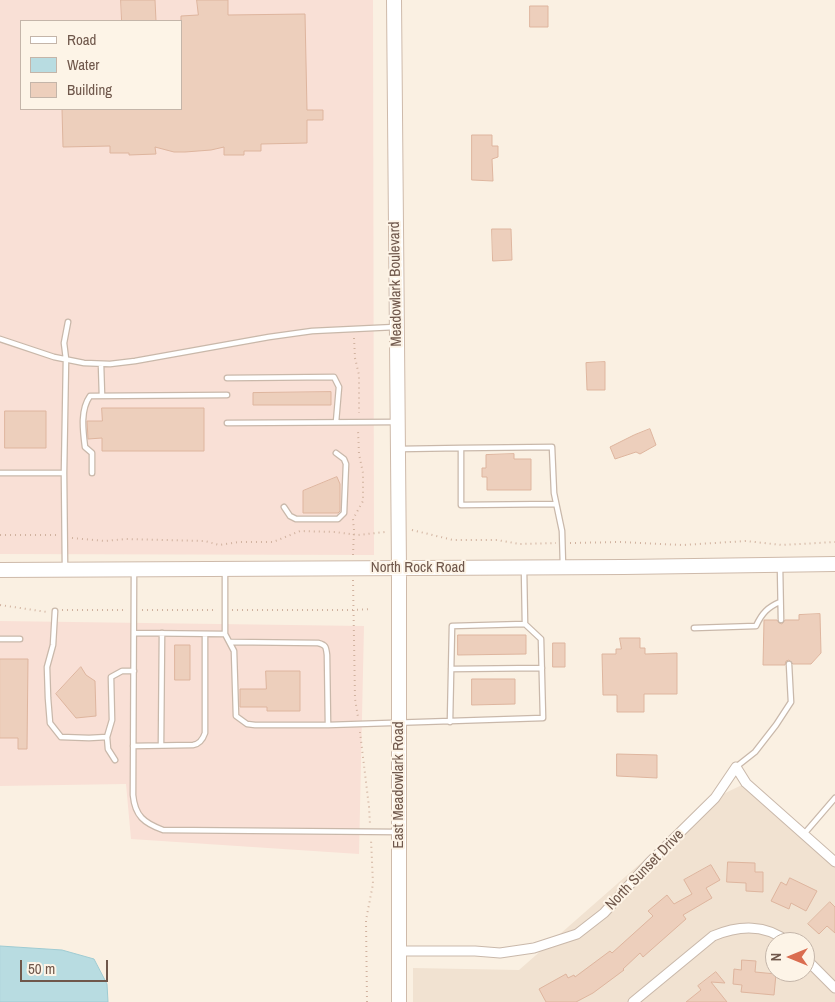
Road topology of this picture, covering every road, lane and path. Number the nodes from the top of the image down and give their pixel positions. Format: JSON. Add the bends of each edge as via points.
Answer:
{"nodes":[{"id":1,"x":394,"y":0,"type":"edge"},
{"id":2,"x":68,"y":322,"type":"dead end"},
{"id":3,"x":397,"y":327,"type":"junction"},
{"id":4,"x":354,"y":338,"type":"dead end"},
{"id":5,"x":0,"y":339,"type":"edge"},
{"id":6,"x":66,"y":360,"type":"junction"},
{"id":7,"x":101,"y":364,"type":"junction"},
{"id":8,"x":228,"y":378,"type":"dead end"},
{"id":9,"x":227,"y":395,"type":"dead end"},
{"id":10,"x":102,"y":396,"type":"junction"},
{"id":11,"x":359,"y":412,"type":"dead end"},
{"id":12,"x":336,"y":422,"type":"junction"},
{"id":13,"x":398,"y":422,"type":"junction"},
{"id":14,"x":227,"y":423,"type":"dead end"},
{"id":15,"x":358,"y":428,"type":"dead end"},
{"id":16,"x":461,"y":448,"type":"junction"},
{"id":17,"x":398,"y":449,"type":"junction"},
{"id":18,"x":336,"y":453,"type":"dead end"},
{"id":19,"x":92,"y":472,"type":"dead end"},
{"id":20,"x":0,"y":473,"type":"edge"},
{"id":21,"x":64,"y":473,"type":"junction"},
{"id":22,"x":556,"y":504,"type":"junction"},
{"id":23,"x":284,"y":507,"type":"dead end"},
{"id":24,"x":411,"y":529,"type":"dead end"},
{"id":25,"x":0,"y":535,"type":"edge"},
{"id":26,"x":48,"y":535,"type":"dead end"},
{"id":27,"x":354,"y":535,"type":"junction"},
{"id":28,"x":374,"y":535,"type":"dead end"},
{"id":29,"x":76,"y":539,"type":"dead end"},
{"id":30,"x":835,"y":542,"type":"edge"},
{"id":31,"x":562,"y":543,"type":"junction"},
{"id":32,"x":352,"y":545,"type":"dead end"},
{"id":33,"x":780,"y":564,"type":"junction"},
{"id":34,"x":835,"y":564,"type":"edge"},
{"id":35,"x":524,"y":567,"type":"junction"},
{"id":36,"x":562,"y":567,"type":"junction"},
{"id":37,"x":399,"y":568,"type":"junction"},
{"id":38,"x":224,"y":569,"type":"junction"},
{"id":39,"x":0,"y":570,"type":"edge"},
{"id":40,"x":66,"y":570,"type":"junction"},
{"id":41,"x":134,"y":570,"type":"junction"},
{"id":42,"x":352,"y":593,"type":"dead end"},
{"id":43,"x":780,"y":602,"type":"junction"},
{"id":44,"x":0,"y":605,"type":"edge"},
{"id":45,"x":371,"y":609,"type":"dead end"},
{"id":46,"x":134,"y":610,"type":"junction"},
{"id":47,"x":225,"y":610,"type":"junction"},
{"id":48,"x":354,"y":610,"type":"junction"},
{"id":49,"x":55,"y":611,"type":"junction"},
{"id":50,"x":781,"y":620,"type":"dead end"},
{"id":51,"x":525,"y":624,"type":"junction"},
{"id":52,"x":694,"y":628,"type":"dead end"},
{"id":53,"x":134,"y":633,"type":"junction"},
{"id":54,"x":162,"y":633,"type":"junction"},
{"id":55,"x":205,"y":634,"type":"junction"},
{"id":56,"x":225,"y":634,"type":"junction"},
{"id":57,"x":0,"y":639,"type":"edge"},
{"id":58,"x":20,"y":639,"type":"dead end"},
{"id":59,"x":231,"y":642,"type":"junction"},
{"id":60,"x":789,"y":664,"type":"dead end"},
{"id":61,"x":542,"y":668,"type":"junction"},
{"id":62,"x":451,"y":669,"type":"junction"},
{"id":63,"x":134,"y":671,"type":"junction"},
{"id":64,"x":450,"y":722,"type":"junction"},
{"id":65,"x":399,"y":723,"type":"junction"},
{"id":66,"x":359,"y":724,"type":"junction"},
{"id":67,"x":328,"y":725,"type":"junction"},
{"id":68,"x":107,"y":737,"type":"junction"},
{"id":69,"x":161,"y":745,"type":"junction"},
{"id":70,"x":133,"y":746,"type":"junction"},
{"id":71,"x":115,"y":760,"type":"dead end"},
{"id":72,"x":736,"y":767,"type":"junction"},
{"id":73,"x":835,"y":798,"type":"edge"},
{"id":74,"x":399,"y":832,"type":"junction"},
{"id":75,"x":370,"y":833,"type":"junction"},
{"id":76,"x":804,"y":834,"type":"junction"},
{"id":77,"x":835,"y":862,"type":"edge"},
{"id":78,"x":770,"y":932,"type":"edge"},
{"id":79,"x":399,"y":951,"type":"junction"},
{"id":80,"x":815,"y":968,"type":"edge"},
{"id":81,"x":835,"y":988,"type":"edge"},
{"id":82,"x":367,"y":1002,"type":"edge"},
{"id":83,"x":399,"y":1002,"type":"edge"},
{"id":84,"x":632,"y":1002,"type":"edge"}],
"edges":[{"from":1,"to":3,"type":"main road","name":"Meadowlark Boulevard"},
{"from":2,"to":6,"type":"lane","via":[[64,343]]},
{"from":3,"to":7,"type":"lane","via":[[312,331]]},
{"from":3,"to":13,"type":"main road","name":"Meadowlark Boulevard"},
{"from":4,"to":11,"type":"path"},
{"from":5,"to":6,"type":"lane"},
{"from":6,"to":7,"type":"lane"},
{"from":6,"to":21,"type":"lane"},
{"from":7,"to":10,"type":"lane"},
{"from":8,"to":12,"type":"lane","via":[[334,377],[338,387]]},
{"from":9,"to":10,"type":"lane"},
{"from":10,"to":19,"type":"lane","via":[[90,396],[85,403],[84,447],[92,452]]},
{"from":12,"to":13,"type":"lane"},
{"from":12,"to":14,"type":"lane"},
{"from":13,"to":17,"type":"main road","name":"Meadowlark Boulevard"},
{"from":15,"to":27,"type":"path","via":[[363,501],[353,519]]},
{"from":16,"to":17,"type":"lane"},
{"from":16,"to":22,"type":"lane","via":[[552,447]]},
{"from":16,"to":22,"type":"lane","via":[[461,505]]},
{"from":17,"to":37,"type":"main road","name":"Meadowlark Boulevard"},
{"from":18,"to":23,"type":"lane","via":[[346,464],[344,513],[338,519],[296,519]]},
{"from":20,"to":21,"type":"lane"},
{"from":21,"to":40,"type":"lane"},
{"from":22,"to":31,"type":"lane"},
{"from":24,"to":31,"type":"path","via":[[453,540]]},
{"from":25,"to":26,"type":"path"},
{"from":27,"to":28,"type":"path"},
{"from":27,"to":29,"type":"path","via":[[300,531],[273,542],[219,545],[205,541]]},
{"from":27,"to":32,"type":"path"},
{"from":30,"to":31,"type":"path","via":[[782,545],[746,541],[683,545]]},
{"from":31,"to":36,"type":"lane"},
{"from":33,"to":34,"type":"main road","name":"North Rock Road"},
{"from":33,"to":36,"type":"main road","name":"North Rock Road"},
{"from":33,"to":43,"type":"lane"},
{"from":35,"to":36,"type":"main road","name":"North Rock Road"},
{"from":35,"to":37,"type":"main road","name":"North Rock Road"},
{"from":35,"to":51,"type":"lane"},
{"from":37,"to":38,"type":"main road","name":"North Rock Road"},
{"from":37,"to":65,"type":"main road","name":"East Meadowlark Road"},
{"from":38,"to":41,"type":"main road","name":"North Rock Road"},
{"from":38,"to":47,"type":"lane"},
{"from":39,"to":40,"type":"main road","name":"North Rock Road"},
{"from":40,"to":41,"type":"main road","name":"North Rock Road"},
{"from":41,"to":46,"type":"lane"},
{"from":42,"to":48,"type":"path"},
{"from":43,"to":50,"type":"lane"},
{"from":43,"to":52,"type":"lane","via":[[761,614],[756,626]]},
{"from":44,"to":49,"type":"path"},
{"from":45,"to":48,"type":"path"},
{"from":46,"to":47,"type":"path"},
{"from":46,"to":49,"type":"path"},
{"from":46,"to":53,"type":"lane"},
{"from":47,"to":48,"type":"path"},
{"from":47,"to":56,"type":"lane"},
{"from":48,"to":66,"type":"path","via":[[355,699]]},
{"from":49,"to":68,"type":"lane","via":[[53,644],[47,667],[50,723],[61,737]]},
{"from":51,"to":61,"type":"lane","via":[[541,639]]},
{"from":51,"to":62,"type":"lane","via":[[452,626]]},
{"from":53,"to":54,"type":"lane"},
{"from":53,"to":63,"type":"lane"},
{"from":54,"to":55,"type":"lane"},
{"from":54,"to":69,"type":"lane"},
{"from":55,"to":56,"type":"lane"},
{"from":55,"to":69,"type":"lane","via":[[203,739],[193,745]]},
{"from":56,"to":59,"type":"lane"},
{"from":57,"to":58,"type":"lane"},
{"from":59,"to":67,"type":"lane","via":[[235,661],[235,711],[240,720],[256,726]]},
{"from":59,"to":67,"type":"lane","via":[[324,644]]},
{"from":60,"to":72,"type":"lane","via":[[791,702],[755,752]]},
{"from":61,"to":62,"type":"lane"},
{"from":61,"to":64,"type":"lane","via":[[543,718]]},
{"from":62,"to":64,"type":"lane"},
{"from":63,"to":68,"type":"lane","via":[[122,671],[111,677],[112,720]]},
{"from":63,"to":70,"type":"lane"},
{"from":64,"to":65,"type":"lane"},
{"from":65,"to":66,"type":"lane"},
{"from":65,"to":74,"type":"main road","name":"East Meadowlark Road"},
{"from":66,"to":67,"type":"lane"},
{"from":66,"to":75,"type":"path"},
{"from":68,"to":71,"type":"lane","via":[[108,750]]},
{"from":69,"to":70,"type":"lane"},
{"from":70,"to":75,"type":"lane","via":[[134,804],[141,818],[163,830]]},
{"from":72,"to":76,"type":"street","via":[[746,783]]},
{"from":72,"to":79,"type":"street","name":"North Sunset Drive","via":[[715,798],[604,913],[577,934],[534,948],[500,953]]},
{"from":73,"to":76,"type":"lane"},
{"from":74,"to":75,"type":"lane"},
{"from":74,"to":79,"type":"main road","name":"East Meadowlark Road"},
{"from":75,"to":82,"type":"path","via":[[373,884],[366,920]]},
{"from":76,"to":77,"type":"street"},
{"from":78,"to":84,"type":"street","via":[[740,927],[713,936]]},
{"from":79,"to":83,"type":"main road","name":"East Meadowlark Road"},
{"from":80,"to":81,"type":"street"}]}
